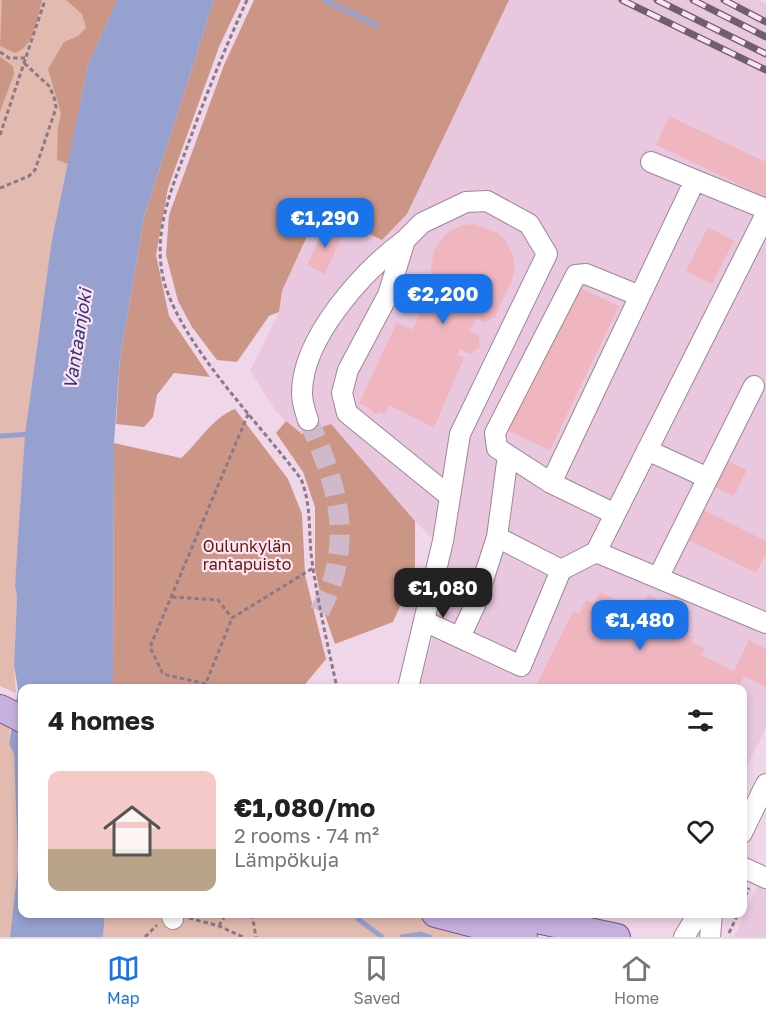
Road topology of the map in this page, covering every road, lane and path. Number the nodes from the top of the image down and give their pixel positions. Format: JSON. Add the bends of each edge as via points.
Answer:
{"nodes":[{"id":1,"x":45,"y":0,"type":"edge"},
{"id":2,"x":248,"y":0,"type":"edge"},
{"id":3,"x":0,"y":52,"type":"edge"},
{"id":4,"x":24,"y":61,"type":"junction"},
{"id":5,"x":0,"y":135,"type":"edge"},
{"id":6,"x":651,"y":162,"type":"dead end"},
{"id":7,"x":695,"y":180,"type":"junction"},
{"id":8,"x":0,"y":188,"type":"edge"},
{"id":9,"x":766,"y":211,"type":"edge"},
{"id":10,"x":405,"y":240,"type":"junction"},
{"id":11,"x":640,"y":296,"type":"junction"},
{"id":12,"x":754,"y":386,"type":"dead end"},
{"id":13,"x":249,"y":412,"type":"junction"},
{"id":14,"x":308,"y":420,"type":"tunnel mouth"},
{"id":15,"x":647,"y":450,"type":"junction"},
{"id":16,"x":508,"y":455,"type":"junction"},
{"id":17,"x":708,"y":478,"type":"junction"},
{"id":18,"x":550,"y":483,"type":"junction"},
{"id":19,"x":448,"y":495,"type":"junction"},
{"id":20,"x":615,"y":514,"type":"junction"},
{"id":21,"x":497,"y":537,"type":"junction"},
{"id":22,"x":596,"y":552,"type":"junction"},
{"id":23,"x":312,"y":568,"type":"junction"},
{"id":24,"x":561,"y":570,"type":"junction"},
{"id":25,"x":658,"y":578,"type":"junction"},
{"id":26,"x":171,"y":597,"type":"junction"},
{"id":27,"x":766,"y":606,"type":"edge"},
{"id":28,"x":734,"y":609,"type":"junction"},
{"id":29,"x":231,"y":618,"type":"junction"},
{"id":30,"x":424,"y":621,"type":"junction"},
{"id":31,"x":766,"y":623,"type":"edge"},
{"id":32,"x":460,"y":637,"type":"junction"},
{"id":33,"x":206,"y":684,"type":"joint"},
{"id":34,"x":336,"y":684,"type":"edge"},
{"id":35,"x":409,"y":684,"type":"edge"},
{"id":36,"x":0,"y":708,"type":"edge"},
{"id":37,"x":18,"y":717,"type":"edge"},
{"id":38,"x":766,"y":784,"type":"edge"},
{"id":39,"x":747,"y":819,"type":"edge"},
{"id":40,"x":747,"y":869,"type":"edge"},
{"id":41,"x":766,"y":878,"type":"edge"},
{"id":42,"x":224,"y":918,"type":"edge"},
{"id":43,"x":253,"y":918,"type":"edge"},
{"id":44,"x":450,"y":918,"type":"edge"},
{"id":45,"x":527,"y":918,"type":"edge"},
{"id":46,"x":696,"y":918,"type":"edge"},
{"id":47,"x":712,"y":918,"type":"edge"},
{"id":48,"x":736,"y":918,"type":"edge"},
{"id":49,"x":243,"y":937,"type":"edge"},
{"id":50,"x":256,"y":937,"type":"edge"},
{"id":51,"x":524,"y":937,"type":"edge"},
{"id":52,"x":617,"y":937,"type":"edge"},
{"id":53,"x":684,"y":937,"type":"edge"},
{"id":54,"x":710,"y":937,"type":"edge"},
{"id":55,"x":727,"y":937,"type":"edge"}],
"edges":[{"from":1,"to":4,"type":"path"},
{"from":2,"to":13,"type":"path","via":[[214,71],[169,194],[160,255],[165,285],[180,318]]},
{"from":3,"to":4,"type":"path"},
{"from":4,"to":5,"type":"path"},
{"from":4,"to":8,"type":"path","via":[[50,86],[56,108],[35,170]]},
{"from":6,"to":7,"type":"street"},
{"from":7,"to":9,"type":"street"},
{"from":7,"to":11,"type":"street"},
{"from":9,"to":15,"type":"street"},
{"from":10,"to":14,"type":"street","via":[[382,257],[335,312],[314,344],[302,394]]},
{"from":10,"to":19,"type":"street","via":[[388,295],[348,370],[342,393],[348,413]]},
{"from":10,"to":19,"type":"street","via":[[440,212],[466,202],[487,201],[529,224],[547,254],[460,434]]},
{"from":11,"to":16,"type":"street","via":[[586,274],[576,275],[495,433],[497,448]]},
{"from":11,"to":18,"type":"street"},
{"from":12,"to":17,"type":"street"},
{"from":13,"to":23,"type":"path","via":[[306,490]]},
{"from":13,"to":26,"type":"path"},
{"from":15,"to":17,"type":"street"},
{"from":15,"to":20,"type":"street"},
{"from":16,"to":18,"type":"street"},
{"from":16,"to":21,"type":"street"},
{"from":17,"to":25,"type":"street"},
{"from":18,"to":20,"type":"street"},
{"from":19,"to":30,"type":"street"},
{"from":20,"to":22,"type":"street"},
{"from":21,"to":24,"type":"street"},
{"from":21,"to":32,"type":"street"},
{"from":22,"to":24,"type":"street"},
{"from":22,"to":25,"type":"street"},
{"from":23,"to":29,"type":"path"},
{"from":23,"to":34,"type":"path"},
{"from":24,"to":32,"type":"street","via":[[521,666]]},
{"from":25,"to":28,"type":"street"},
{"from":26,"to":29,"type":"path","via":[[218,600]]},
{"from":26,"to":33,"type":"path","via":[[150,647],[163,674]]},
{"from":27,"to":28,"type":"street"},
{"from":28,"to":31,"type":"street"},
{"from":29,"to":33,"type":"path"},
{"from":30,"to":32,"type":"street"},
{"from":30,"to":35,"type":"street"},
{"from":36,"to":37,"type":"main road"},
{"from":38,"to":39,"type":"street"},
{"from":40,"to":41,"type":"street"},
{"from":42,"to":49,"type":"path","via":[[219,926]]},
{"from":43,"to":50,"type":"path"},
{"from":44,"to":51,"type":"main road"},
{"from":45,"to":52,"type":"main road"},
{"from":46,"to":53,"type":"street"},
{"from":47,"to":54,"type":"street"},
{"from":48,"to":55,"type":"path"}]}
